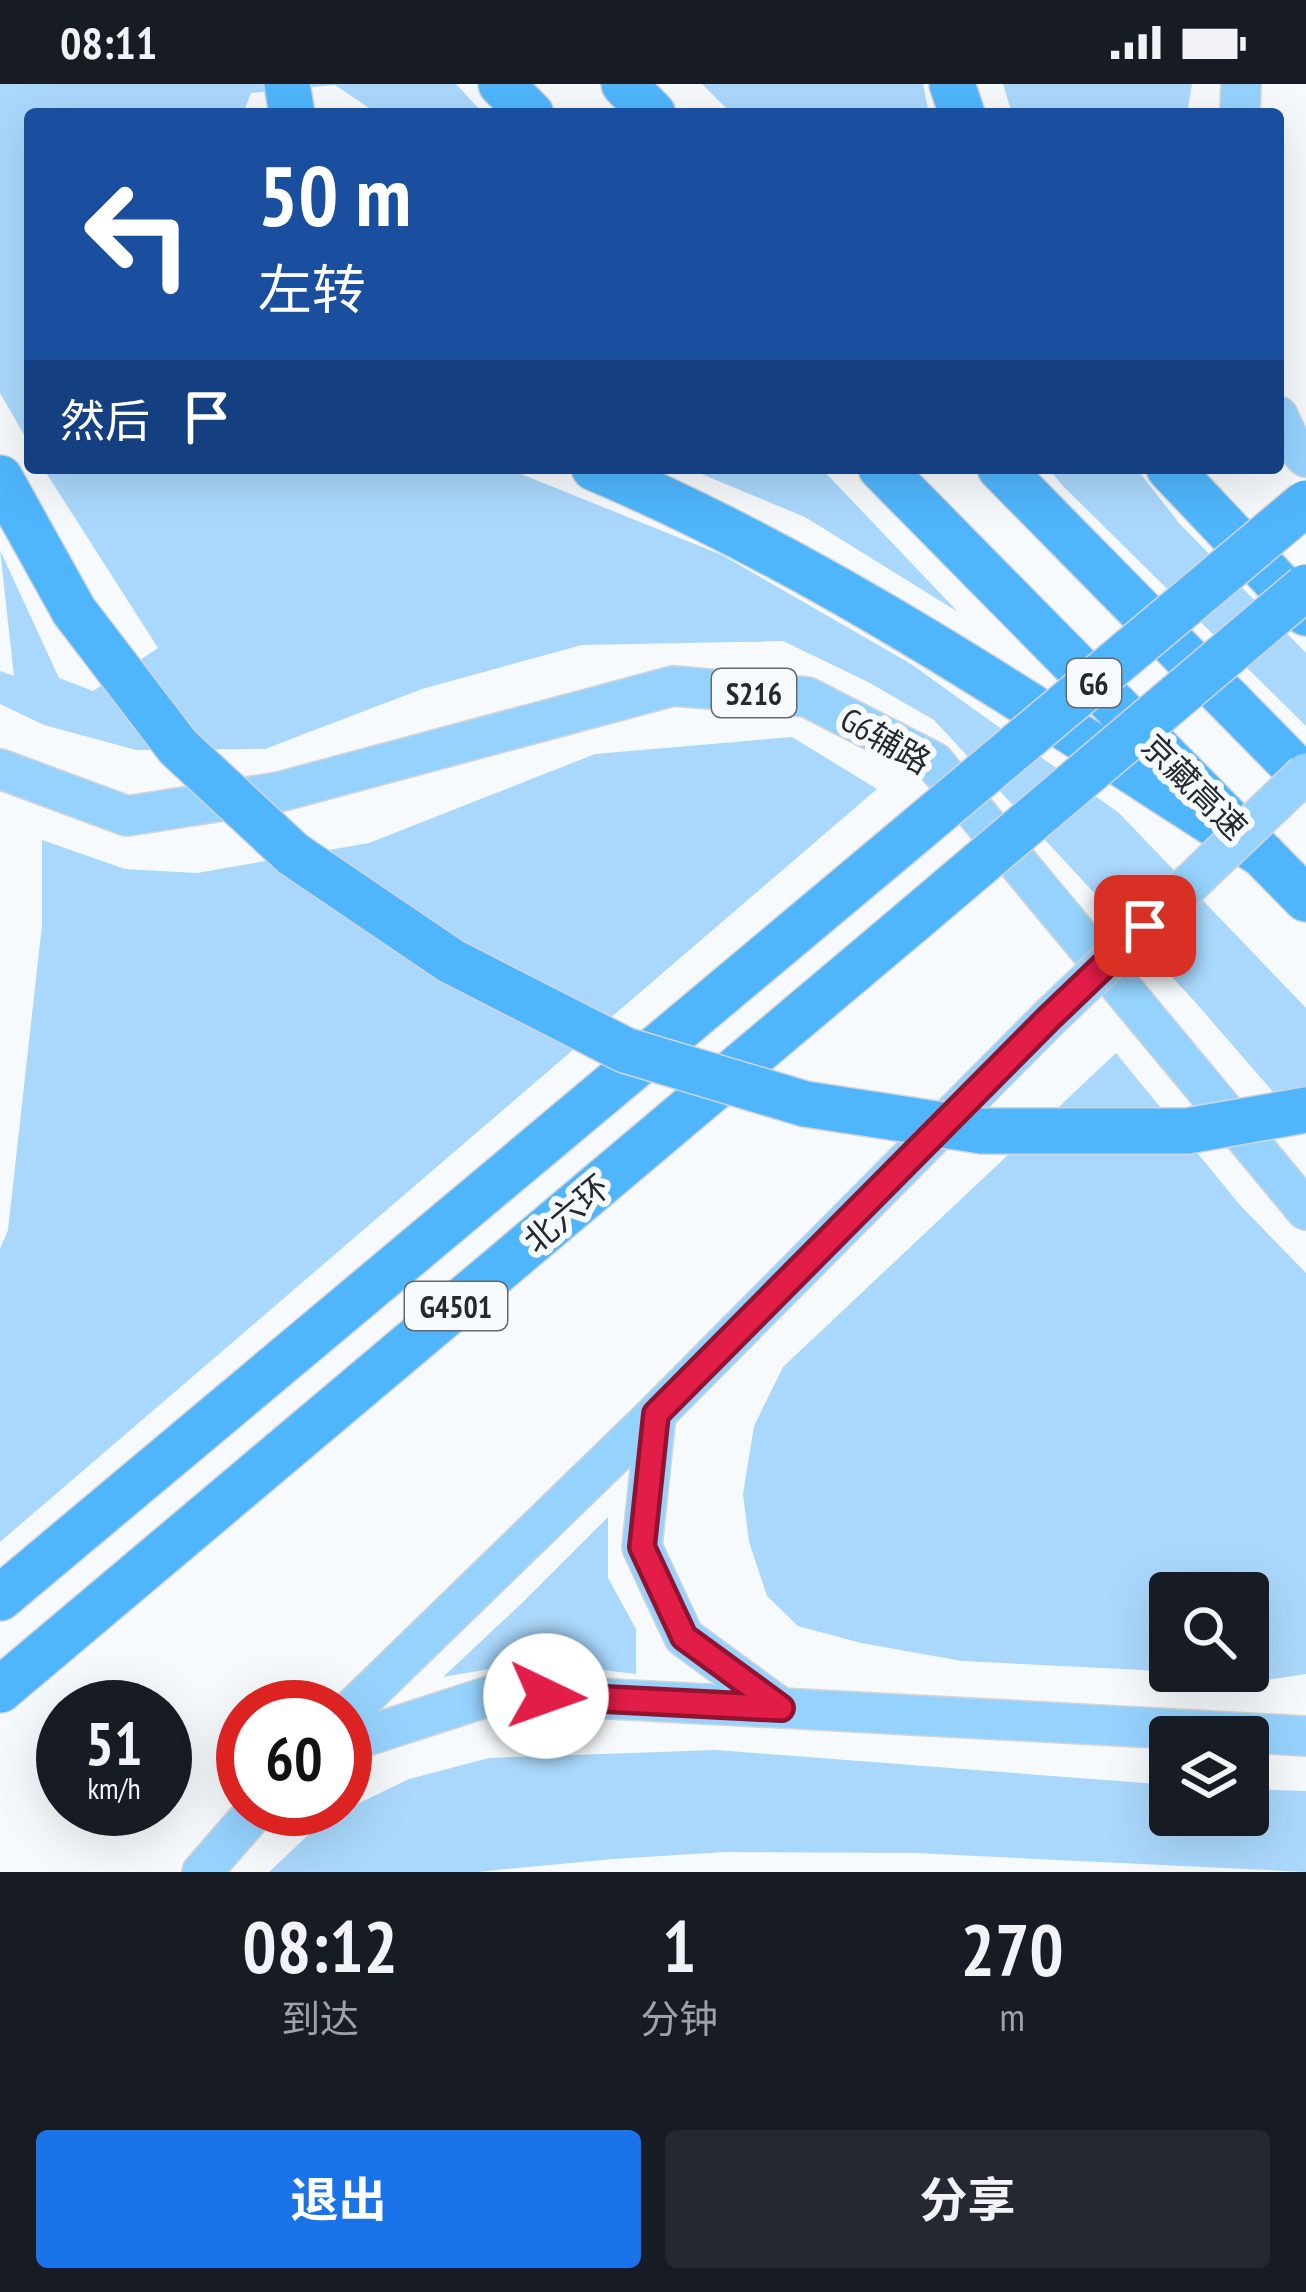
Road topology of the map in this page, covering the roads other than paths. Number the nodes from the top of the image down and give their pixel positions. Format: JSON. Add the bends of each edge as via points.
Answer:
{"nodes":[{"id":1,"x":501,"y":84,"type":"edge"},
{"id":2,"x":624,"y":84,"type":"edge"},
{"id":3,"x":525,"y":108,"type":"edge"},
{"id":4,"x":647,"y":108,"type":"edge"},
{"id":5,"x":1284,"y":429,"type":"edge"},
{"id":6,"x":1306,"y":458,"type":"edge"},
{"id":7,"x":608,"y":474,"type":"edge"},
{"id":8,"x":887,"y":474,"type":"edge"},
{"id":9,"x":1006,"y":474,"type":"edge"},
{"id":10,"x":1175,"y":474,"type":"edge"},
{"id":11,"x":0,"y":478,"type":"edge"},
{"id":12,"x":1306,"y":502,"type":"edge"},
{"id":13,"x":1306,"y":587,"type":"edge"},
{"id":14,"x":1118,"y":588,"type":"junction"},
{"id":15,"x":1306,"y":613,"type":"edge"},
{"id":16,"x":1306,"y":746,"type":"edge"},
{"id":17,"x":0,"y":769,"type":"edge"},
{"id":18,"x":1306,"y":776,"type":"edge"},
{"id":19,"x":1263,"y":855,"type":"junction"},
{"id":20,"x":1306,"y":899,"type":"edge"},
{"id":21,"x":1306,"y":1110,"type":"edge"},
{"id":22,"x":1306,"y":1210,"type":"edge"},
{"id":23,"x":656,"y":1414,"type":"junction"},
{"id":24,"x":0,"y":1598,"type":"edge"},
{"id":25,"x":0,"y":1690,"type":"edge"},
{"id":26,"x":372,"y":1690,"type":"edge"},
{"id":27,"x":781,"y":1708,"type":"junction"},
{"id":28,"x":372,"y":1734,"type":"edge"},
{"id":29,"x":1306,"y":1736,"type":"edge"},
{"id":30,"x":233,"y":1836,"type":"edge"},
{"id":31,"x":202,"y":1872,"type":"edge"}],
"edges":[{"from":1,"to":3,"type":"highway"},
{"from":2,"to":4,"type":"highway"},
{"from":5,"to":6,"type":"main road"},
{"from":7,"to":19,"type":"highway","via":[[889,619]]},
{"from":8,"to":19,"type":"highway","name":"京藏高速","number":"G6"},
{"from":9,"to":14,"type":"highway","number":"G6"},
{"from":10,"to":15,"type":"highway"},
{"from":11,"to":21,"type":"highway","bridge":true,"via":[[74,611],[178,747],[293,854],[451,961],[625,1050],[805,1104],[982,1131],[1187,1131]]},
{"from":12,"to":24,"type":"highway","name":"北六环","number":"G4501","bridge":true},
{"from":13,"to":25,"type":"highway","name":"北六环","number":"G4501","bridge":true},
{"from":14,"to":16,"type":"highway"},
{"from":14,"to":18,"type":"highway","number":"G6"},
{"from":17,"to":22,"type":"main road","name":"G6辅路","number":"S216","via":[[127,815],[279,792],[674,686],[807,697],[934,762]]},
{"from":18,"to":23,"type":"main road","bridge":true,"via":[[1049,1018]]},
{"from":19,"to":20,"type":"highway","name":"京藏高速","number":"G6"},
{"from":23,"to":26,"type":"main road"},
{"from":23,"to":27,"type":"main road","via":[[642,1547],[684,1637]]},
{"from":27,"to":28,"type":"main road","via":[[499,1693]]},
{"from":27,"to":29,"type":"main road"},
{"from":30,"to":31,"type":"main road"}]}
